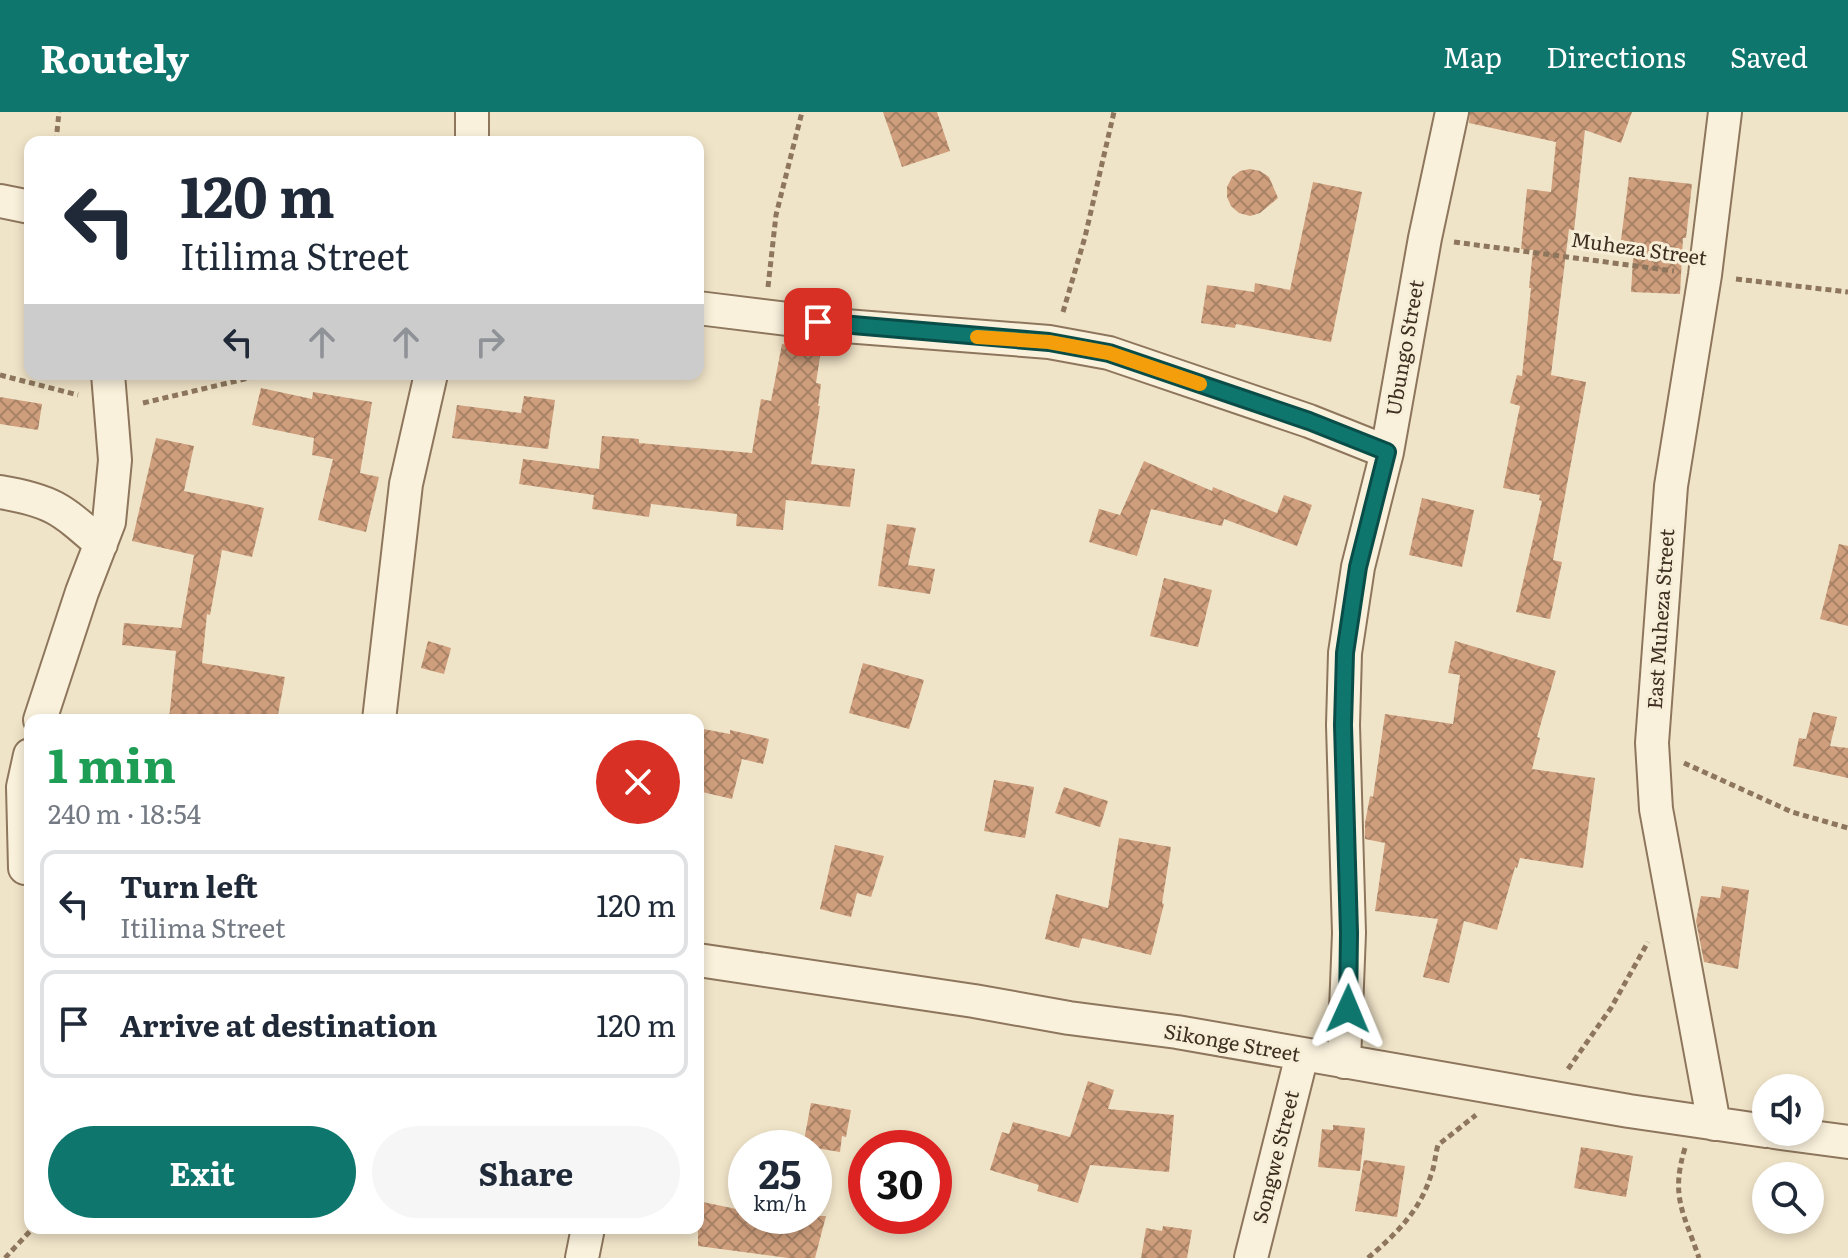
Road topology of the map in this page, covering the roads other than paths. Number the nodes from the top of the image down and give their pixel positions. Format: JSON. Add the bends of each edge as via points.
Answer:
{"nodes":[{"id":1,"x":472,"y":112,"type":"edge"},
{"id":2,"x":1452,"y":112,"type":"edge"},
{"id":3,"x":1725,"y":112,"type":"edge"},
{"id":4,"x":472,"y":136,"type":"edge"},
{"id":5,"x":0,"y":201,"type":"edge"},
{"id":6,"x":24,"y":206,"type":"edge"},
{"id":7,"x":704,"y":309,"type":"edge"},
{"id":8,"x":430,"y":380,"type":"edge"},
{"id":9,"x":109,"y":388,"type":"edge"},
{"id":10,"x":1387,"y":452,"type":"junction"},
{"id":11,"x":0,"y":492,"type":"edge"},
{"id":12,"x":101,"y":544,"type":"junction"},
{"id":13,"x":42,"y":714,"type":"edge"},
{"id":14,"x":380,"y":714,"type":"edge"},
{"id":15,"x":24,"y":782,"type":"edge"},
{"id":16,"x":18,"y":867,"type":"edge"},
{"id":17,"x":704,"y":961,"type":"edge"},
{"id":18,"x":1302,"y":1055,"type":"junction"},
{"id":19,"x":1344,"y":1062,"type":"junction"},
{"id":20,"x":1704,"y":1122,"type":"junction"},
{"id":21,"x":1752,"y":1129,"type":"edge"},
{"id":22,"x":1824,"y":1139,"type":"edge"},
{"id":23,"x":1848,"y":1142,"type":"edge"},
{"id":24,"x":587,"y":1234,"type":"edge"},
{"id":25,"x":582,"y":1258,"type":"edge"},
{"id":26,"x":1251,"y":1258,"type":"edge"}],
"edges":[{"from":1,"to":4,"type":"street"},
{"from":2,"to":10,"type":"street","name":"Ubungo Street"},
{"from":3,"to":20,"type":"street","name":"East Muheza Street","via":[[1671,486],[1652,743],[1656,809]]},
{"from":5,"to":6,"type":"street"},
{"from":7,"to":10,"type":"street","via":[[1049,342],[1109,353]]},
{"from":8,"to":14,"type":"street","via":[[406,484]]},
{"from":9,"to":12,"type":"street","via":[[115,460],[109,522]]},
{"from":10,"to":19,"type":"street","name":"Ubungo Street","via":[[1358,567],[1345,653],[1349,933]]},
{"from":11,"to":12,"type":"street","via":[[50,503]]},
{"from":12,"to":13,"type":"street"},
{"from":15,"to":16,"type":"street"},
{"from":17,"to":18,"type":"street","name":"Sikonge Street"},
{"from":18,"to":19,"type":"street","name":"Sikonge Street"},
{"from":18,"to":26,"type":"street","name":"Songwe Street"},
{"from":19,"to":20,"type":"street","name":"Sikonge Street"},
{"from":20,"to":21,"type":"street","name":"Sikonge Street"},
{"from":22,"to":23,"type":"street"},
{"from":24,"to":25,"type":"street"}]}
